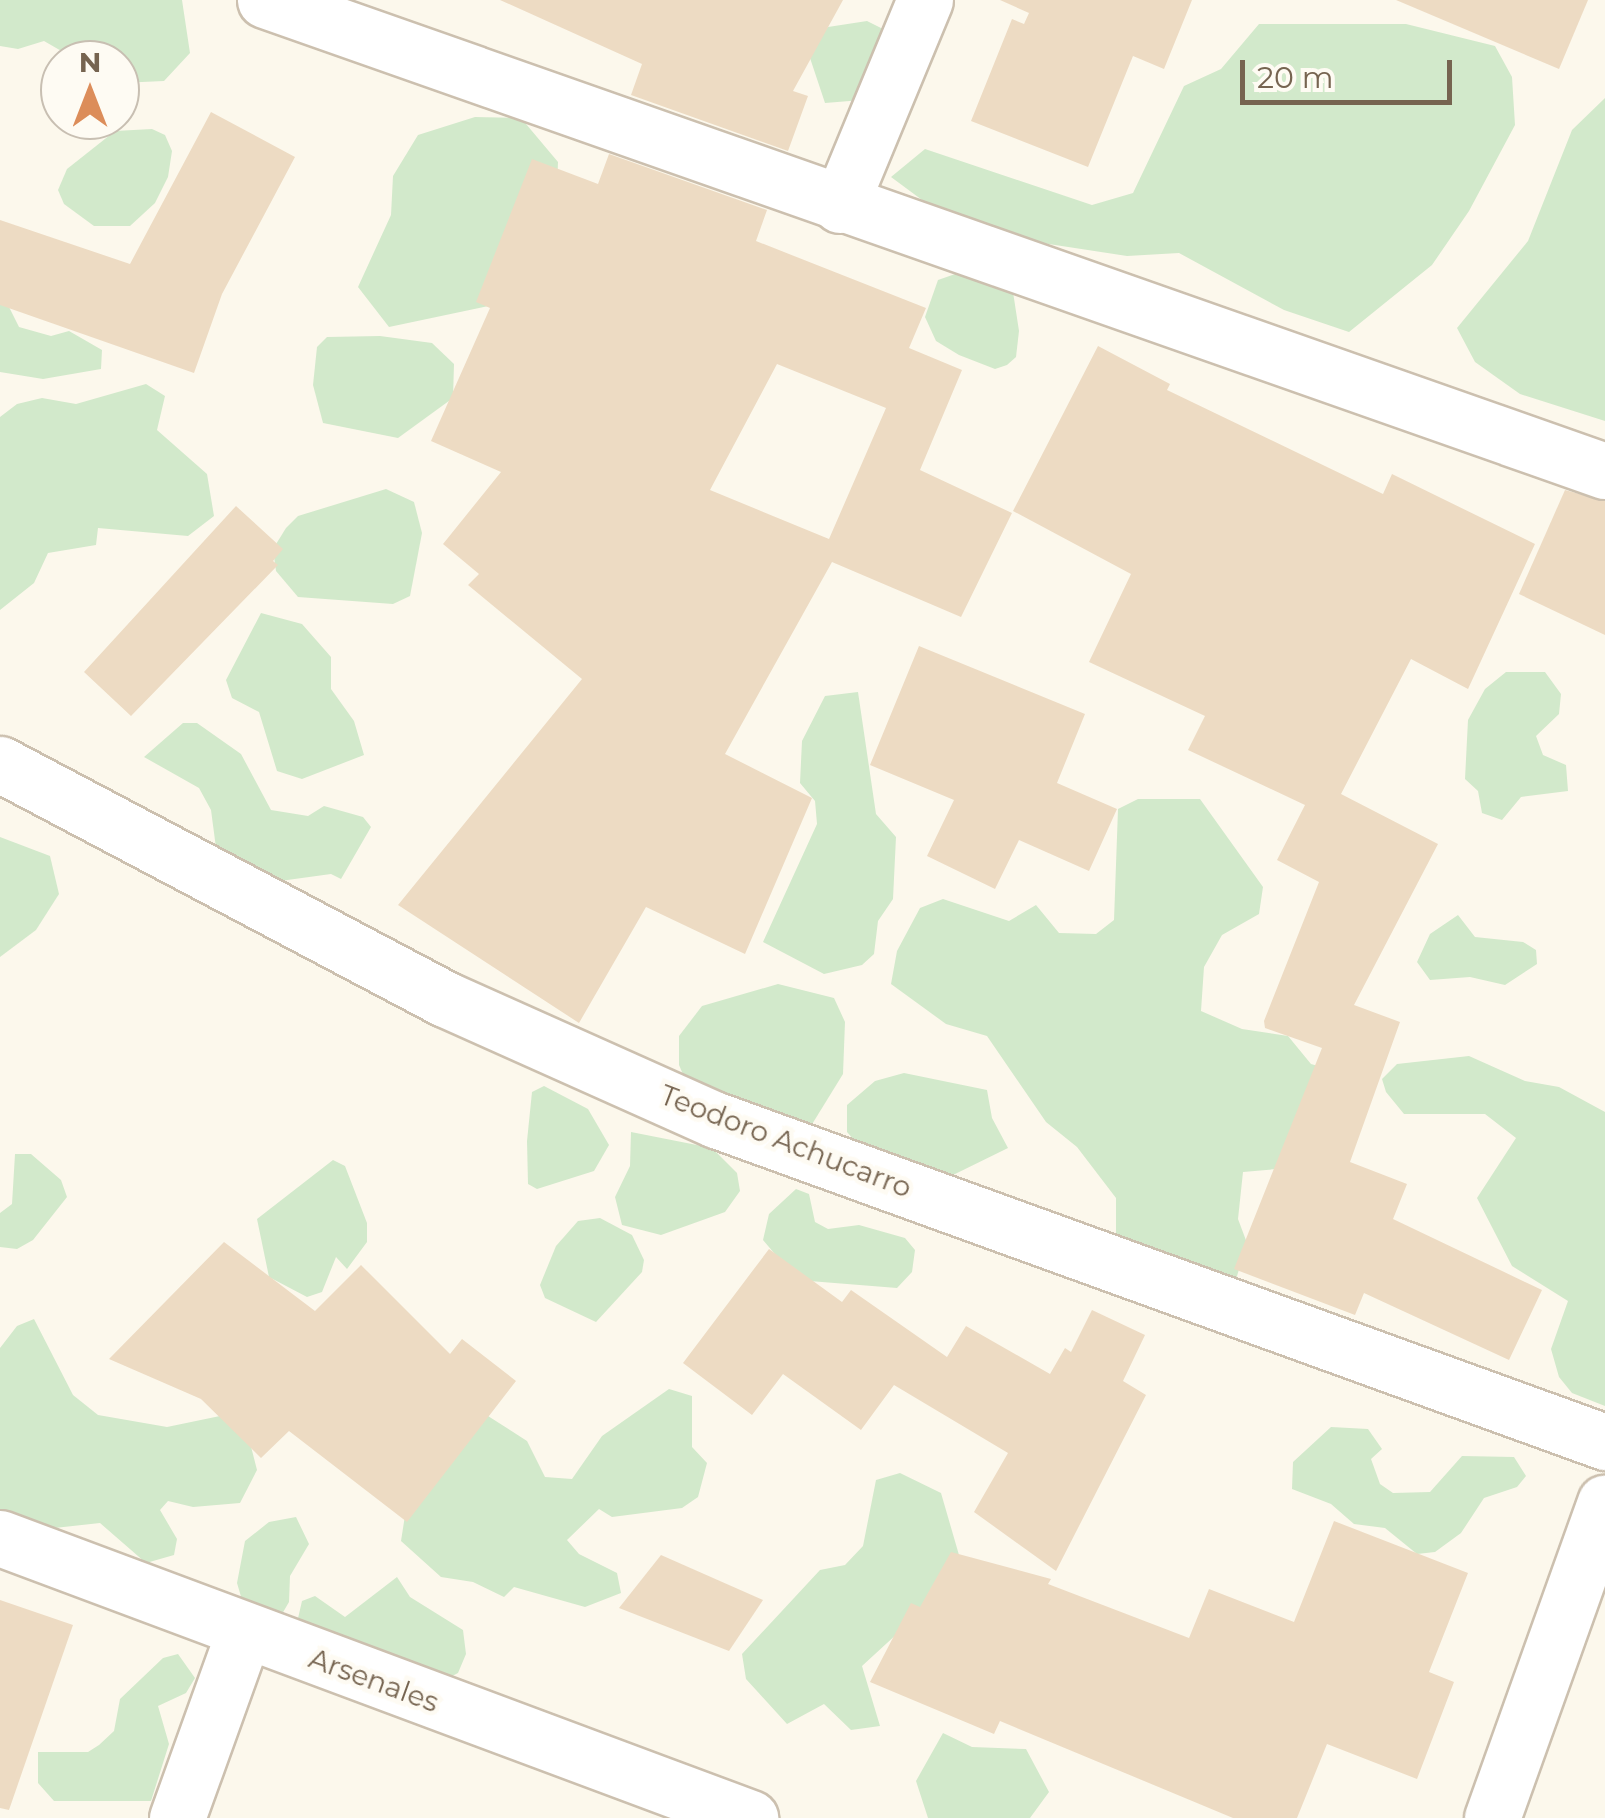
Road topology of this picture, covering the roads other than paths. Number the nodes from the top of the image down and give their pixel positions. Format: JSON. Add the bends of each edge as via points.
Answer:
{"nodes":[{"id":1,"x":265,"y":0,"type":"edge"},
{"id":2,"x":925,"y":0,"type":"edge"},
{"id":3,"x":840,"y":205,"type":"junction"},
{"id":4,"x":1605,"y":470,"type":"edge"},
{"id":5,"x":0,"y":764,"type":"edge"},
{"id":6,"x":1605,"y":1442,"type":"edge"},
{"id":7,"x":1605,"y":1503,"type":"edge"},
{"id":8,"x":0,"y":1538,"type":"edge"},
{"id":9,"x":244,"y":1632,"type":"junction"},
{"id":10,"x":177,"y":1818,"type":"edge"},
{"id":11,"x":750,"y":1818,"type":"edge"},
{"id":12,"x":1492,"y":1818,"type":"edge"}],
"edges":[{"from":1,"to":3,"type":"street"},
{"from":2,"to":3,"type":"street"},
{"from":3,"to":4,"type":"street"},
{"from":5,"to":6,"type":"street","name":"Teodoro Achucarro","via":[[445,1000],[716,1120]]},
{"from":7,"to":12,"type":"street"},
{"from":8,"to":9,"type":"street","name":"Arsenales"},
{"from":9,"to":10,"type":"street"},
{"from":9,"to":11,"type":"street","name":"Arsenales"}]}
